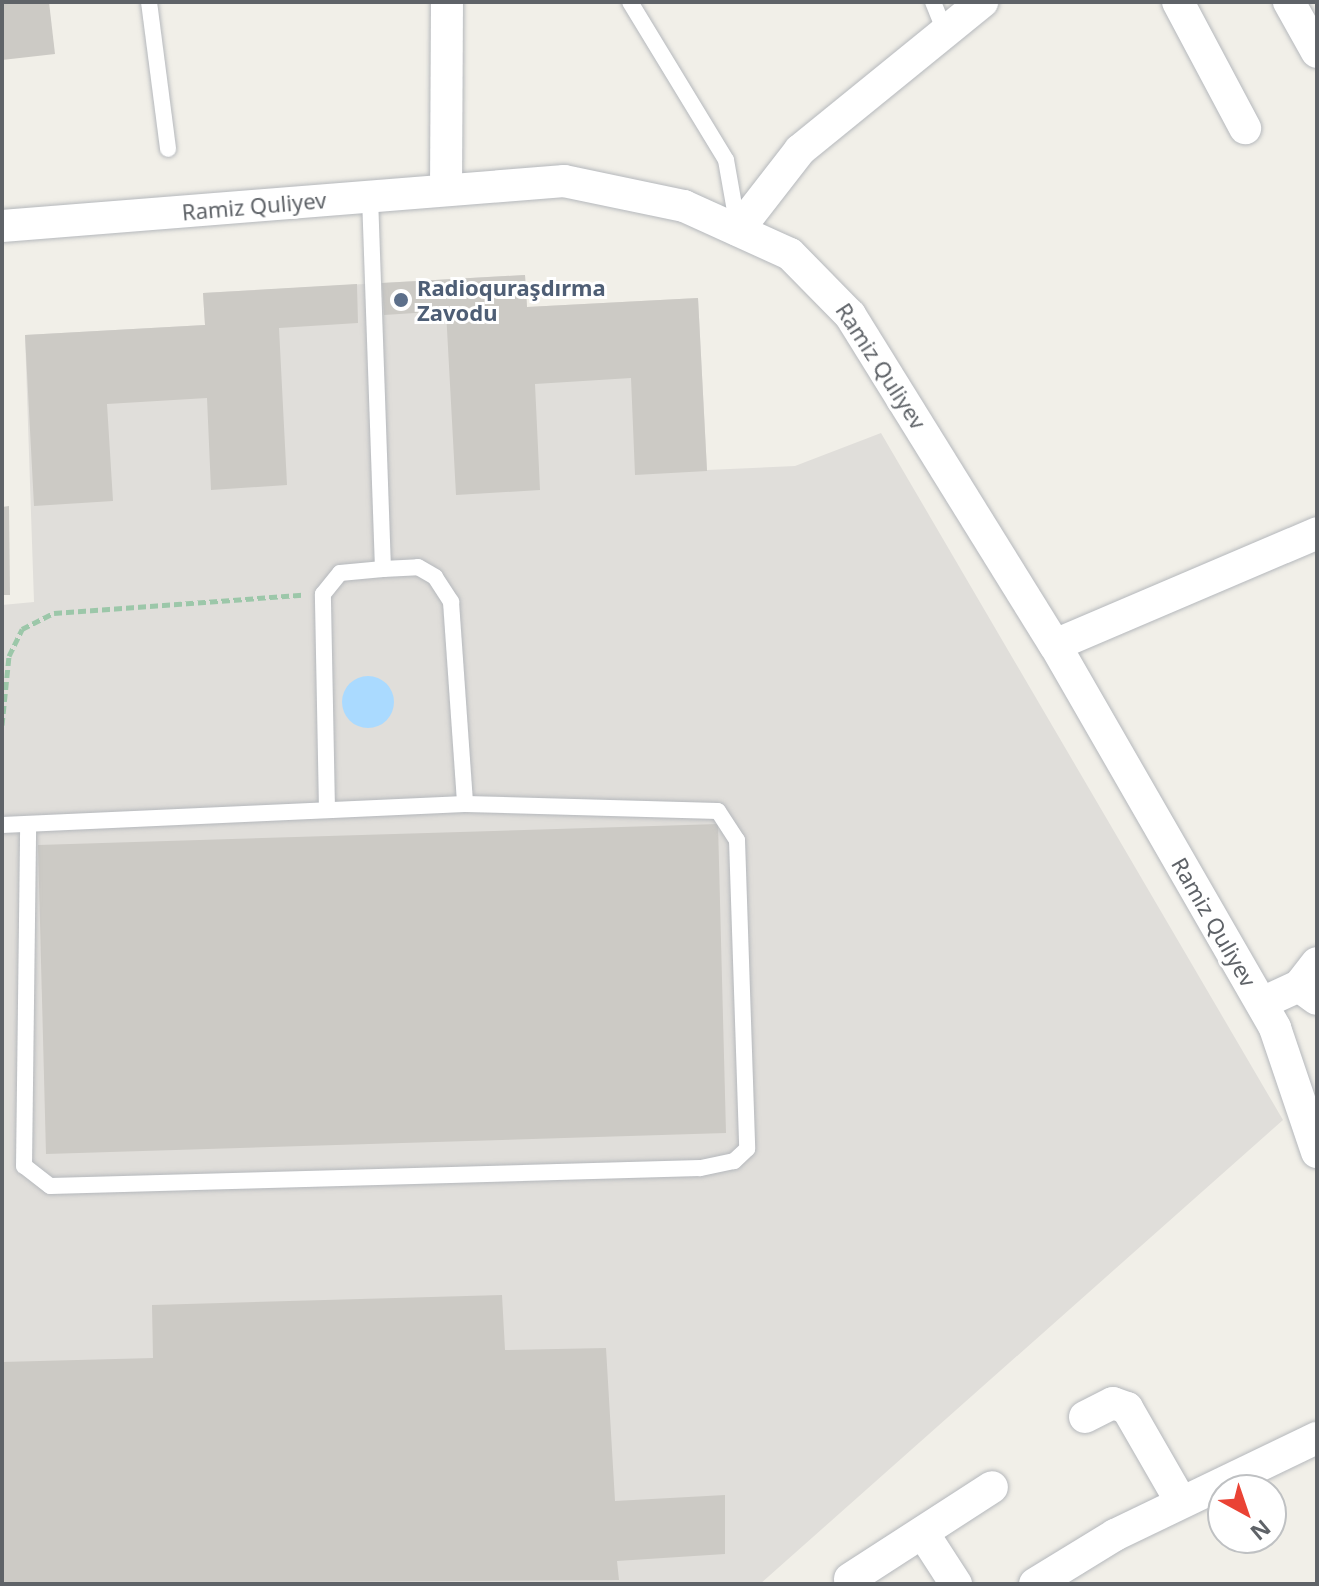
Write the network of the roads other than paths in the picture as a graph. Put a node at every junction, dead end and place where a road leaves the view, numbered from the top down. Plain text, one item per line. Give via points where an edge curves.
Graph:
1 (149, 2) edge
2 (447, 2) edge
3 (630, 2) edge
4 (933, 2) edge
5 (982, 2) edge
6 (1178, 2) edge
7 (1289, 2) edge
8 (945, 32) junction
9 (1317, 52) edge
10 (1245, 128) dead end
11 (168, 149) dead end
12 (446, 190) junction
13 (370, 197) junction
14 (2, 226) edge
15 (738, 230) junction
16 (1317, 533) edge
17 (383, 569) junction
18 (1055, 645) junction
19 (465, 804) junction
20 (327, 810) junction
21 (28, 824) junction
22 (2, 825) edge
23 (1311, 983) edge
24 (1262, 1003) junction
25 (1317, 1152) edge
26 (1085, 1417) dead end
27 (1317, 1438) edge
28 (992, 1487) dead end
29 (1181, 1502) junction
30 (923, 1533) junction
31 (850, 1579) dead end
32 (956, 1584) edge
33 (1035, 1584) edge

1 - 11 lane
2 - 12 street
3 - 15 lane via 726,160
4 - 8 lane
5 - 8 street
6 - 10 street
7 - 9 street
8 - 15 street via 800,150
12 - 13 street, Ramiz Quliyev
12 - 15 street, Ramiz Quliyev via 593,185 684,206
13 - 14 street, Ramiz Quliyev
13 - 17 lane
15 - 18 street, Ramiz Quliyev via 790,254 850,315
16 - 18 street
17 - 19 lane via 418,567 435,577 451,602
17 - 20 lane via 340,573 323,594
18 - 24 street, Ramiz Quliyev
19 - 20 lane
19 - 21 lane via 718,811 730,820 747,1149 734,1161 700,1168 50,1186 24,1166
20 - 21 lane
21 - 22 lane
23 - 24 street
24 - 25 street, Ramiz Quliyev
26 - 29 street via 1113,1403 1127,1408
27 - 29 street
28 - 30 street
29 - 33 street
30 - 31 street
30 - 32 street

